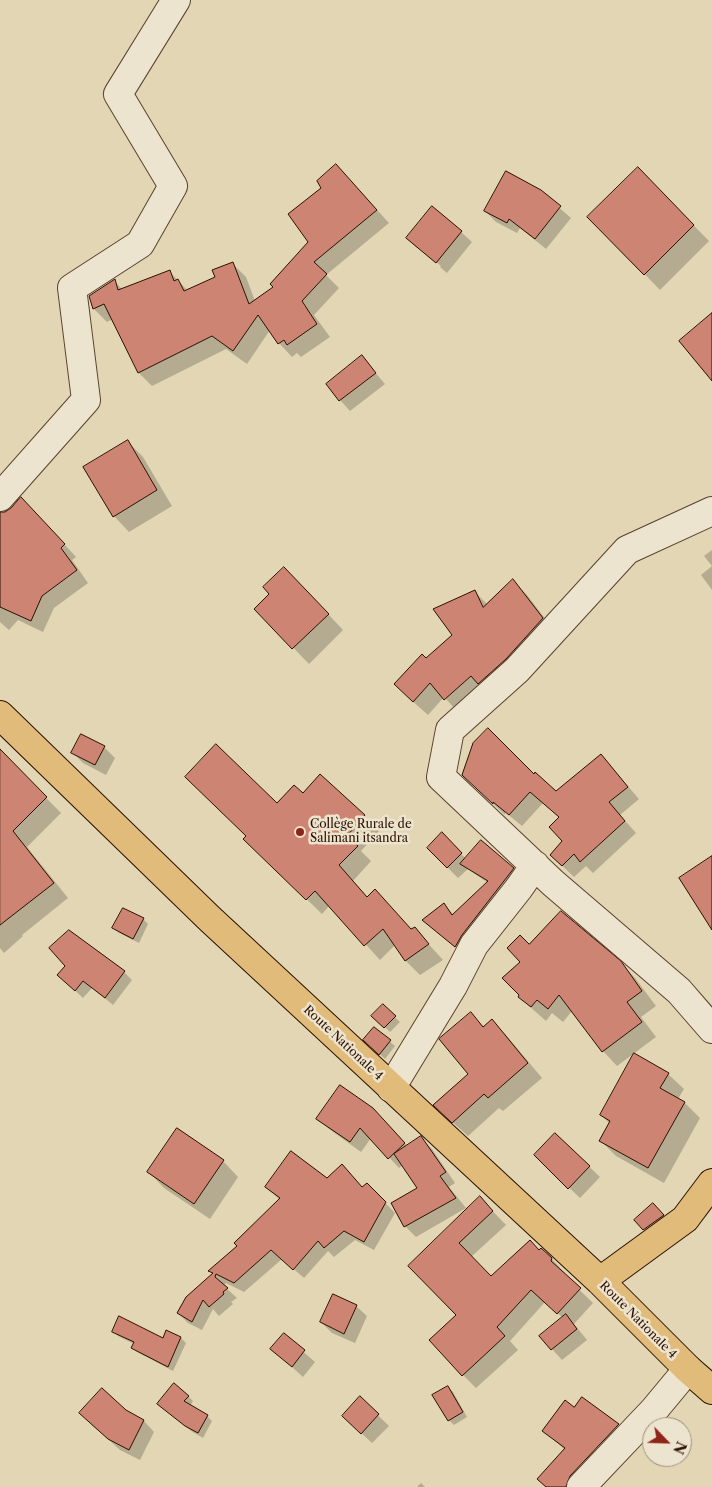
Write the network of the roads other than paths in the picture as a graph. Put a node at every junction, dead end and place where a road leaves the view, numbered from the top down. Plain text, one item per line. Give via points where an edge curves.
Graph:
1 (176, 0) edge
2 (0, 497) edge
3 (712, 511) edge
4 (0, 715) edge
5 (535, 866) junction
6 (712, 1029) edge
7 (391, 1088) junction
8 (712, 1183) edge
9 (600, 1281) junction
10 (688, 1369) junction
11 (712, 1390) edge
12 (581, 1487) edge

1 - 2 street via 118,94 173,186 140,244 72,288 86,400
3 - 5 street via 627,550 517,670 450,730 441,777
4 - 7 main road, Route Nationale 4 via 210,920
5 - 6 street via 679,991
5 - 7 street via 474,945
7 - 9 main road, Route Nationale 4
8 - 9 main road via 685,1219
9 - 10 main road, Route Nationale 4
10 - 11 main road, Route Nationale 4
10 - 12 street

